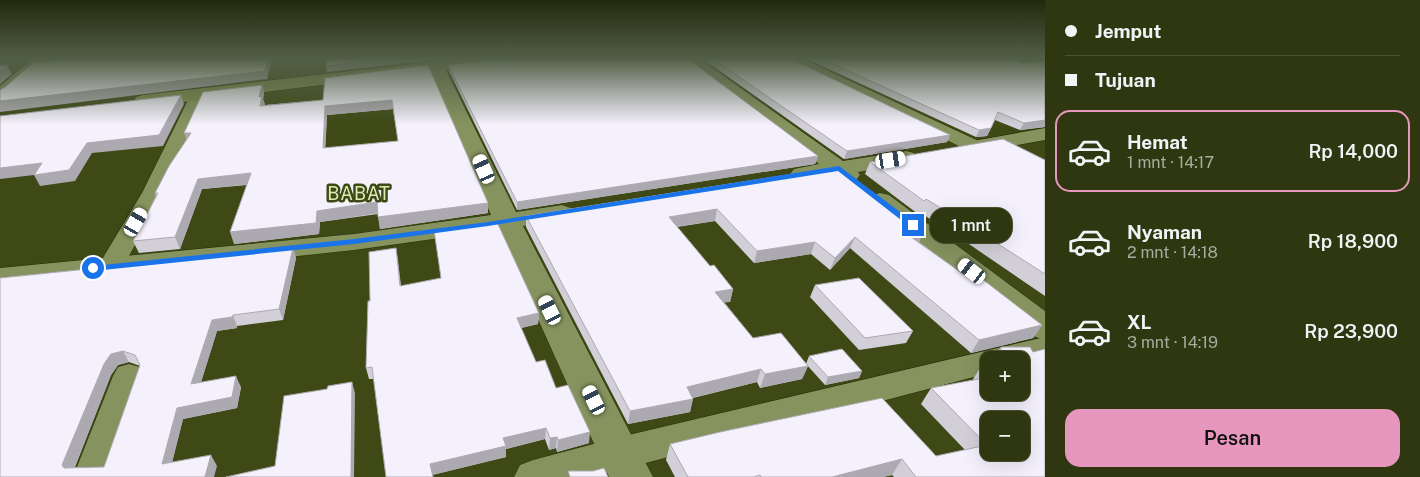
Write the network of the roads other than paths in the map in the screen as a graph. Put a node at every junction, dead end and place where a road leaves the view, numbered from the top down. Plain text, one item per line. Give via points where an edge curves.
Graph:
1 (13, 81) edge
2 (295, 81) edge
3 (449, 81) edge
4 (720, 81) edge
5 (839, 81) edge
6 (199, 94) junction
7 (0, 96) edge
8 (123, 104) edge
9 (1045, 134) edge
10 (976, 147) junction
11 (839, 168) junction
12 (781, 178) edge
13 (585, 209) edge
14 (507, 221) junction
15 (111, 266) junction
16 (0, 278) edge
17 (1045, 328) edge
18 (1045, 348) edge
19 (1030, 352) edge
20 (980, 365) edge
21 (130, 376) dead end
22 (625, 465) edge
23 (92, 477) edge
24 (533, 477) edge

1 - 7 street
2 - 6 highway
3 - 14 street
4 - 11 street
5 - 10 street
6 - 8 highway
6 - 15 street via 153,193
9 - 10 street
10 - 11 street
11 - 12 street
11 - 17 street
13 - 14 street
14 - 15 street via 354,242
14 - 22 street
15 - 16 street
18 - 19 street
20 - 22 street
21 - 23 street
22 - 24 street

